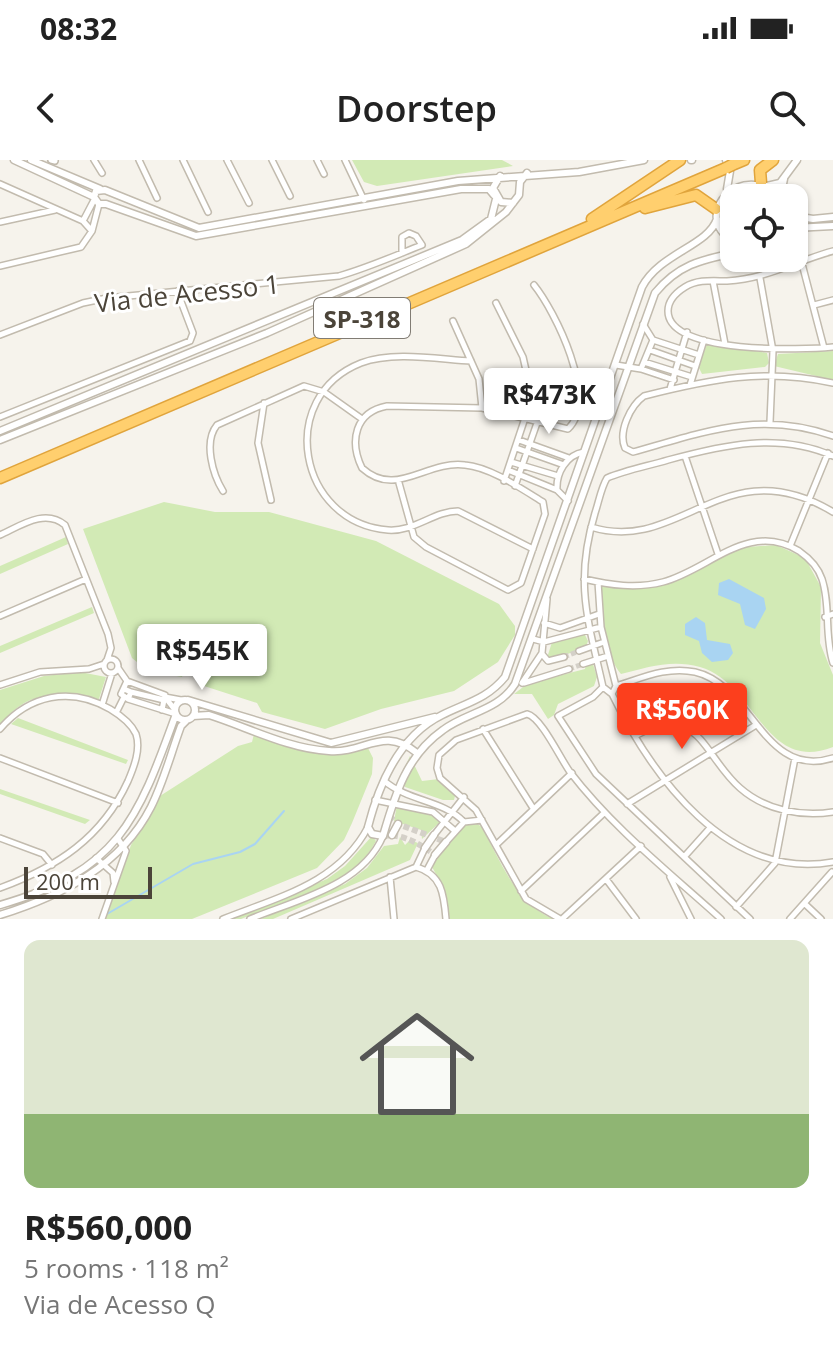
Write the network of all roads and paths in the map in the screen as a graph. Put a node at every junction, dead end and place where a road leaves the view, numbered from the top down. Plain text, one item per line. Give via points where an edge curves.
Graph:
1 (14, 160) edge
2 (31, 160) edge
3 (94, 160) edge
4 (139, 160) edge
5 (183, 160) edge
6 (227, 160) edge
7 (272, 160) edge
8 (317, 160) edge
9 (345, 160) edge
10 (644, 160) edge
11 (680, 160) edge
12 (744, 160) edge
13 (773, 160) edge
14 (797, 160) edge
15 (43, 161) edge
16 (53, 162) edge
17 (728, 163) edge
18 (102, 173) dead end
19 (527, 173) junction
20 (40, 174) junction
21 (324, 174) dead end
22 (501, 175) junction
23 (511, 175) junction
24 (785, 175) junction
25 (746, 180) junction
26 (0, 184) edge
27 (727, 184) edge
28 (738, 184) edge
29 (764, 184) joint
30 (778, 184) edge
31 (783, 184) edge
32 (519, 185) junction
33 (100, 189) junction
34 (109, 193) junction
35 (290, 196) dead end
36 (363, 196) junction
37 (495, 197) junction
38 (157, 198) dead end
39 (37, 200) junction
40 (98, 201) junction
41 (249, 203) dead end
42 (513, 203) junction
43 (365, 205) junction
44 (720, 205) edge
45 (56, 210) junction
46 (208, 212) dead end
47 (35, 214) junction
48 (716, 214) junction
49 (833, 217) edge
50 (808, 218) edge
51 (83, 221) junction
52 (0, 222) edge
53 (589, 223) junction
54 (720, 225) edge
55 (833, 226) edge
56 (808, 227) edge
57 (92, 231) junction
58 (412, 249) junction
59 (833, 251) edge
60 (402, 253) junction
61 (720, 256) edge
62 (808, 257) edge
63 (422, 260) junction
64 (0, 266) edge
65 (773, 272) edge
66 (805, 272) edge
67 (760, 278) junction
68 (713, 281) junction
69 (534, 285) dead end
70 (642, 287) junction
71 (177, 291) junction
72 (655, 293) junction
73 (833, 300) edge
74 (496, 303) dead end
75 (814, 305) junction
76 (453, 321) dead end
77 (643, 323) junction
78 (721, 325) junction
79 (687, 332) junction
80 (0, 335) edge
81 (653, 340) junction
82 (704, 340) junction
83 (712, 341) junction
84 (725, 344) junction
85 (833, 347) edge
86 (824, 348) junction
87 (650, 350) junction
88 (683, 350) junction
89 (773, 351) junction
90 (699, 355) junction
91 (471, 361) junction
92 (680, 361) junction
93 (616, 365) junction
94 (642, 365) junction
95 (695, 366) junction
96 (626, 369) junction
97 (773, 373) junction
98 (676, 376) junction
99 (692, 377) junction
100 (833, 383) edge
101 (690, 385) junction
102 (670, 389) junction
103 (324, 392) junction
104 (264, 403) junction
105 (482, 408) junction
106 (0, 417) edge
107 (526, 417) junction
108 (362, 419) junction
109 (537, 422) junction
110 (770, 422) junction
111 (0, 431) edge
112 (833, 436) edge
113 (0, 440) edge
114 (519, 440) junction
115 (529, 444) junction
116 (516, 448) junction
117 (527, 452) junction
118 (584, 452) junction
119 (597, 455) junction
120 (830, 455) edge
121 (685, 456) junction
122 (569, 458) junction
123 (511, 462) junction
124 (564, 465) junction
125 (522, 467) junction
126 (508, 470) junction
127 (520, 475) junction
128 (0, 476) edge
129 (558, 476) junction
130 (545, 479) junction
131 (504, 481) junction
132 (399, 483) junction
133 (515, 486) junction
134 (557, 490) junction
135 (223, 491) dead end
136 (809, 499) junction
137 (271, 500) dead end
138 (568, 502) junction
139 (701, 505) junction
140 (579, 506) junction
141 (833, 512) edge
142 (591, 527) junction
143 (410, 528) junction
144 (0, 535) edge
145 (790, 546) junction
146 (533, 549) junction
147 (718, 554) junction
148 (86, 579) junction
149 (584, 579) junction
150 (598, 582) junction
151 (599, 614) junction
152 (833, 614) edge
153 (0, 616) edge
154 (528, 616) junction
155 (585, 617) junction
156 (825, 617) junction
157 (542, 622) junction
158 (572, 625) junction
159 (601, 627) junction
160 (588, 630) junction
161 (574, 633) junction
162 (522, 634) junction
163 (533, 639) junction
164 (544, 642) junction
165 (604, 642) junction
166 (591, 646) junction
167 (542, 653) junction
168 (608, 656) junction
169 (832, 658) edge
170 (596, 660) junction
171 (106, 662) junction
172 (115, 670) junction
173 (505, 677) junction
174 (127, 681) junction
175 (109, 682) junction
176 (519, 684) junction
177 (0, 685) edge
178 (616, 686) junction
179 (603, 687) junction
180 (124, 689) junction
181 (131, 692) junction
182 (612, 694) junction
183 (126, 699) junction
184 (164, 699) junction
185 (185, 700) junction
186 (102, 705) junction
187 (162, 710) junction
188 (175, 712) junction
189 (116, 713) junction
190 (438, 716) junction
191 (190, 718) junction
192 (756, 725) junction
193 (0, 729) edge
194 (444, 729) junction
195 (483, 729) junction
196 (635, 736) junction
197 (406, 744) junction
198 (711, 751) junction
199 (417, 753) junction
200 (0, 758) edge
201 (795, 758) junction
202 (833, 758) edge
203 (572, 773) junction
204 (665, 778) junction
205 (384, 781) junction
206 (397, 790) junction
207 (464, 797) junction
208 (413, 799) junction
209 (375, 800) junction
210 (118, 803) junction
211 (393, 803) junction
212 (627, 805) junction
213 (412, 806) junction
214 (533, 808) junction
215 (787, 811) junction
216 (454, 812) junction
217 (605, 812) junction
218 (833, 812) edge
219 (482, 820) junction
220 (445, 822) junction
221 (464, 822) junction
222 (398, 824) dead end
223 (368, 827) junction
224 (710, 828) junction
225 (455, 831) junction
226 (392, 835) dead end
227 (434, 835) joint
228 (503, 835) junction
229 (383, 836) junction
230 (490, 836) junction
231 (0, 838) edge
232 (118, 839) junction
233 (446, 842) joint
234 (125, 846) junction
235 (495, 846) junction
236 (641, 846) junction
237 (425, 848) joint
238 (435, 855) joint
239 (684, 857) junction
240 (96, 858) junction
241 (776, 860) junction
242 (833, 862) edge
243 (825, 864) junction
244 (52, 865) junction
245 (103, 866) junction
246 (416, 867) junction
247 (427, 870) junction
248 (665, 870) junction
249 (832, 872) edge
250 (390, 877) junction
251 (513, 879) junction
252 (606, 879) junction
253 (527, 882) junction
254 (115, 883) junction
255 (0, 888) edge
256 (521, 891) junction
257 (805, 904) junction
258 (0, 905) edge
259 (736, 907) junction
260 (303, 914) junction
261 (0, 915) edge
262 (719, 918) edge
263 (102, 919) edge
264 (223, 919) edge
265 (250, 919) edge
266 (291, 919) edge
267 (309, 919) edge
268 (394, 919) edge
269 (446, 919) edge
270 (561, 919) edge
271 (636, 919) edge
272 (691, 919) edge
273 (707, 919) edge
274 (750, 919) edge
275 (790, 919) edge
276 (821, 919) edge

1 - 20 street
2 - 15 street
3 - 18 street
4 - 38 street
5 - 46 street
6 - 41 street
7 - 35 street
8 - 21 street
9 - 36 street
10 - 19 street via 579,172
11 - 53 highway
12 - 17 highway, SP-318
13 - 29 highway via 760,170
14 - 24 street
15 - 16 street
15 - 20 street
16 - 33 street
17 - 25 street
17 - 27 street
17 - 53 highway, SP-318
19 - 23 street
19 - 32 street
20 - 40 street
22 - 23 street
22 - 36 street
22 - 37 street via 493,188
23 - 32 street
24 - 30 street
24 - 31 street
25 - 28 street
25 - 29 street
26 - 39 street
32 - 42 street
33 - 34 street
33 - 40 street
34 - 36 street via 199,228
34 - 40 street
36 - 43 street
37 - 42 street
37 - 43 street via 489,189 479,188
37 - 63 street via 493,216 485,225
39 - 45 street
39 - 47 street
40 - 43 street via 196,236
40 - 51 street
40 - 57 street
42 - 63 street via 476,239
44 - 48 street
45 - 47 street
45 - 51 street
47 - 52 street
48 - 53 highway via 702,196 689,195
48 - 54 street
48 - 70 street via 710,232 659,264
49 - 50 street
51 - 57 street
53 - 128 highway, SP-318
55 - 56 street
57 - 64 street via 81,247
58 - 60 street, Via de Acesso 1
58 - 60 street, Via de Acesso 1 via 422,245 416,236 406,234 399,242
58 - 63 street
59 - 62 street
60 - 71 street, Via de Acesso 1 via 325,279
61 - 72 street via 686,265
63 - 111 street
63 - 113 street via 267,333
65 - 67 street
66 - 75 street
67 - 68 street
67 - 89 street
68 - 78 street
68 - 79 street via 690,284 671,300 668,316
69 - 109 street via 565,340 577,391 576,414 568,429
70 - 72 street
70 - 93 street
71 - 80 street, Via de Acesso 1 via 83,303
71 - 106 street via 193,338
72 - 77 street
73 - 75 street
74 - 107 street via 530,380
75 - 86 street
76 - 91 street
77 - 81 street
77 - 96 street
78 - 83 street
78 - 84 street
79 - 82 street
79 - 88 street
81 - 87 street
81 - 88 street
82 - 83 street
82 - 90 street
83 - 84 street
84 - 89 street
85 - 86 street
86 - 89 street
87 - 92 street
87 - 94 street
88 - 90 street
88 - 92 street
89 - 97 street
90 - 95 street
91 - 103 street via 378,358 349,369
91 - 105 street
92 - 95 street
92 - 98 street
93 - 96 street
93 - 118 street
94 - 96 street
94 - 98 street
95 - 99 street
96 - 119 street
97 - 100 street
97 - 101 street
97 - 110 street
98 - 99 street
98 - 102 street
99 - 101 street
101 - 102 street
102 - 110 street via 636,401 623,433 625,448 633,452 725,426
103 - 104 street via 304,386
103 - 108 street
103 - 143 street via 306,444 317,485 341,513 358,523 389,530
104 - 135 street via 213,428 212,467
104 - 137 street via 258,443
105 - 107 street
105 - 108 street via 387,406
107 - 109 street
107 - 114 street
108 - 132 street via 354,441 362,468
109 - 115 street
110 - 112 street
114 - 115 street
114 - 116 street
115 - 117 street
115 - 122 street
116 - 117 street
116 - 123 street
117 - 124 street
117 - 125 street
118 - 119 street
118 - 122 street
118 - 138 street
119 - 140 street
120 - 121 street via 795,444 757,441
120 - 136 street
121 - 139 street
121 - 142 street via 607,478
122 - 124 street
123 - 125 street
123 - 126 street
124 - 129 street
125 - 127 street
125 - 130 street
126 - 127 street
126 - 131 street
127 - 130 street
127 - 133 street
129 - 130 street
129 - 134 street
130 - 134 street
131 - 132 street via 469,465 450,464 433,466
131 - 133 street
132 - 143 street
133 - 146 street via 546,507
134 - 138 street
136 - 139 street via 754,490
136 - 141 street
136 - 145 street
138 - 140 street
138 - 154 street
139 - 142 street via 641,529
139 - 147 street
140 - 157 street
142 - 149 street
143 - 146 street via 458,511
143 - 146 street via 426,547 508,590 521,583
144 - 148 street via 40,518 59,520
145 - 147 street via 749,542
145 - 156 street via 805,555 822,578
147 - 150 street via 686,574 655,584
148 - 153 street
148 - 171 street via 108,634
149 - 150 street
149 - 155 street
150 - 151 street
151 - 155 street
151 - 159 street
152 - 156 street
154 - 157 street
154 - 162 street
155 - 158 street
155 - 160 street
156 - 169 street
157 - 158 street via 560,628
157 - 163 street
157 - 164 street
158 - 161 street
159 - 160 street
159 - 165 street
160 - 161 street
160 - 166 street
161 - 164 street
162 - 163 street
162 - 173 street
163 - 164 street
163 - 176 street
164 - 167 street
165 - 166 street
165 - 168 street
166 - 170 street
166 - 170 street via 580,650 584,663
167 - 176 street
167 - 176 street via 548,661 561,658 566,670
168 - 170 street
168 - 178 street
170 - 179 street
171 - 172 street via 106,671
171 - 172 street via 115,660
171 - 177 street via 89,669 40,672
172 - 174 street
172 - 175 street
173 - 176 street
173 - 190 street via 487,696
174 - 180 street
174 - 184 street
175 - 180 street
175 - 186 street
176 - 194 street via 499,702
178 - 182 street
178 - 192 street via 660,672 694,672 735,695
179 - 182 street
179 - 212 street via 560,712 560,722 589,765
180 - 181 street
180 - 183 street
181 - 183 street
181 - 184 street
182 - 196 street
183 - 187 street
183 - 189 street
184 - 185 street
184 - 187 street
184 - 188 street
185 - 188 street
185 - 190 street via 331,743
185 - 191 street via 195,707
186 - 189 street
186 - 193 street via 73,696 35,701
187 - 188 street
188 - 191 street
188 - 232 street via 147,793
189 - 210 street via 131,725 138,748
190 - 194 street
190 - 197 street
191 - 197 street via 209,715 330,752 387,739
191 - 234 street via 181,726 152,805
192 - 198 street
192 - 201 street via 771,744
194 - 199 street
195 - 203 street via 533,715
195 - 207 street via 456,740 439,755 438,773
195 - 214 street
196 - 198 street via 680,725 697,733
196 - 204 street
197 - 199 street
197 - 205 street
198 - 204 street
198 - 215 street via 741,790
199 - 206 street
200 - 210 street
201 - 202 street
201 - 215 street
203 - 214 street
203 - 217 street
204 - 212 street
204 - 224 street
205 - 206 street
205 - 209 street
206 - 208 street
206 - 211 street
207 - 216 street
207 - 219 street
208 - 213 street
208 - 216 street
209 - 211 street
209 - 223 street
210 - 244 street via 97,831
211 - 213 street
211 - 229 street
212 - 239 street
213 - 220 street
214 - 228 street
215 - 218 street
215 - 241 street
216 - 220 street
216 - 221 street
217 - 236 street
217 - 253 street
219 - 221 street
219 - 230 street
220 - 225 street
220 - 227 street
221 - 225 street
222 - 226 street
223 - 229 street
223 - 264 street via 339,867
224 - 239 street
224 - 241 street
225 - 233 street
227 - 237 street
228 - 230 street
228 - 235 street
229 - 265 street via 365,863 338,883
230 - 235 street
231 - 244 street via 43,854
232 - 234 street
232 - 240 street
233 - 238 street
234 - 245 street
234 - 254 street
235 - 251 street
236 - 248 street
236 - 252 street
237 - 246 street
238 - 247 street
239 - 259 street
240 - 245 street
240 - 258 street via 58,883
241 - 243 street
241 - 259 street
242 - 243 street
243 - 249 street
244 - 255 street
245 - 254 street via 113,873
245 - 261 street via 59,892
246 - 247 street
246 - 250 street
247 - 269 street via 441,888
248 - 262 street
248 - 272 street
249 - 257 street
250 - 260 street
250 - 268 street
251 - 253 street
251 - 256 street
252 - 270 street
252 - 271 street
253 - 256 street
254 - 263 street
256 - 270 street via 535,907
257 - 275 street
257 - 276 street
259 - 274 street
260 - 266 street
260 - 267 street
262 - 273 street

